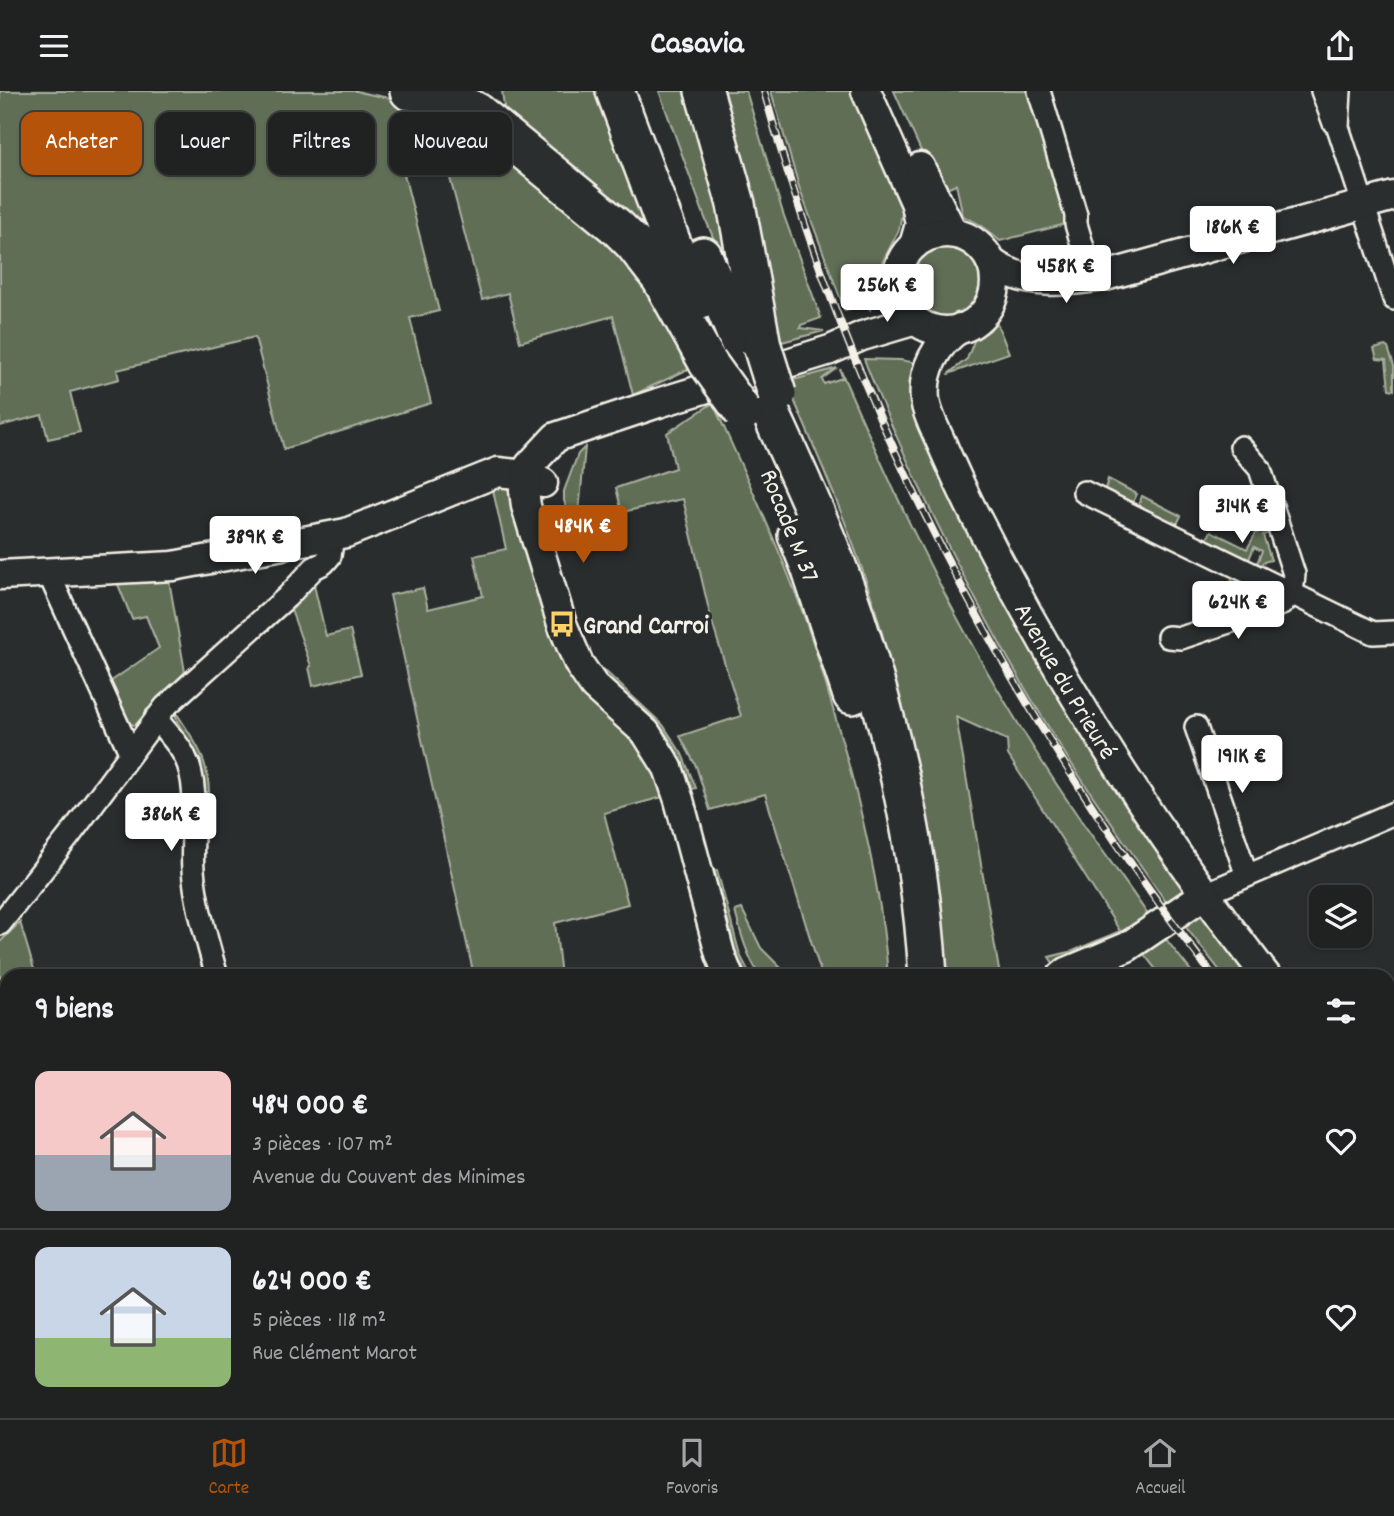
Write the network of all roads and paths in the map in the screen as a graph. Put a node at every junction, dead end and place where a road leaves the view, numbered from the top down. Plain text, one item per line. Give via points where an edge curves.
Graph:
1 (409, 91) edge
2 (491, 91) edge
3 (704, 91) edge
4 (866, 91) edge
5 (887, 91) edge
6 (1039, 91) edge
7 (1322, 91) edge
8 (1340, 91) edge
9 (633, 106) edge
10 (477, 112) edge
11 (495, 112) edge
12 (1338, 127) junction
13 (512, 139) edge
14 (1394, 196) edge
15 (1362, 204) junction
16 (953, 233) junction
17 (914, 245) junction
18 (991, 262) junction
19 (1092, 278) junction
20 (897, 281) junction
21 (1036, 281) junction
22 (1394, 299) edge
23 (990, 303) junction
24 (919, 322) junction
25 (960, 328) junction
26 (862, 336) junction
27 (733, 355) junction
28 (932, 357) junction
29 (761, 402) junction
30 (1241, 447) dead end
31 (535, 479) junction
32 (1084, 492) dead end
33 (319, 549) junction
34 (48, 572) junction
35 (0, 575) edge
36 (1293, 594) junction
37 (1394, 632) edge
38 (1168, 637) dead end
39 (156, 718) junction
40 (1196, 727) dead end
41 (130, 752) junction
42 (1394, 813) edge
43 (1247, 876) junction
44 (1215, 890) junction
45 (0, 924) edge
46 (215, 969) edge
47 (727, 969) edge
48 (903, 969) edge
49 (927, 969) edge
50 (1074, 969) edge
51 (1262, 969) edge

1 - 10 highway via 453,99
2 - 11 highway
3 - 27 highway via 738,215
4 - 17 street via 916,204 919,224
5 - 16 street
6 - 19 street
7 - 12 street
8 - 12 street
9 - 27 highway, Rocade M 37 via 671,241
12 - 15 street
13 - 27 highway via 618,227
14 - 15 street
15 - 19 street
15 - 22 street
16 - 17 street via 928,236
16 - 18 street via 973,240
17 - 20 street via 902,261
18 - 21 street
18 - 23 street via 996,282
19 - 21 street
20 - 24 street via 903,306
20 - 26 street via 890,301
21 - 23 street
23 - 25 street via 978,319
24 - 25 street via 943,331
24 - 26 street
24 - 28 street, Avenue du Prieuré
25 - 28 street
26 - 31 street via 556,437 536,457
27 - 29 highway, Rocade M 37, bridge
28 - 44 street, Avenue du Prieuré via 926,406 1021,603 1132,788
29 - 48 highway, Rocade M 37 via 781,495 860,719 886,824
29 - 49 highway, Rocade M 37 via 835,560 854,614 905,801
30 - 36 street via 1260,469 1294,574
31 - 33 street via 498,472 485,476
31 - 47 street via 524,490 526,506 562,624 594,686 646,733 668,768
32 - 36 street
33 - 34 street via 173,566
33 - 39 street via 287,597
34 - 35 street
34 - 41 street
36 - 37 street via 1373,633
36 - 38 street via 1282,604 1181,638
39 - 41 street
39 - 46 street via 178,744 191,774 193,872
40 - 43 street
41 - 45 street
42 - 43 street
43 - 44 street
44 - 50 street via 1128,947
44 - 51 street, Avenue du Prieuré

